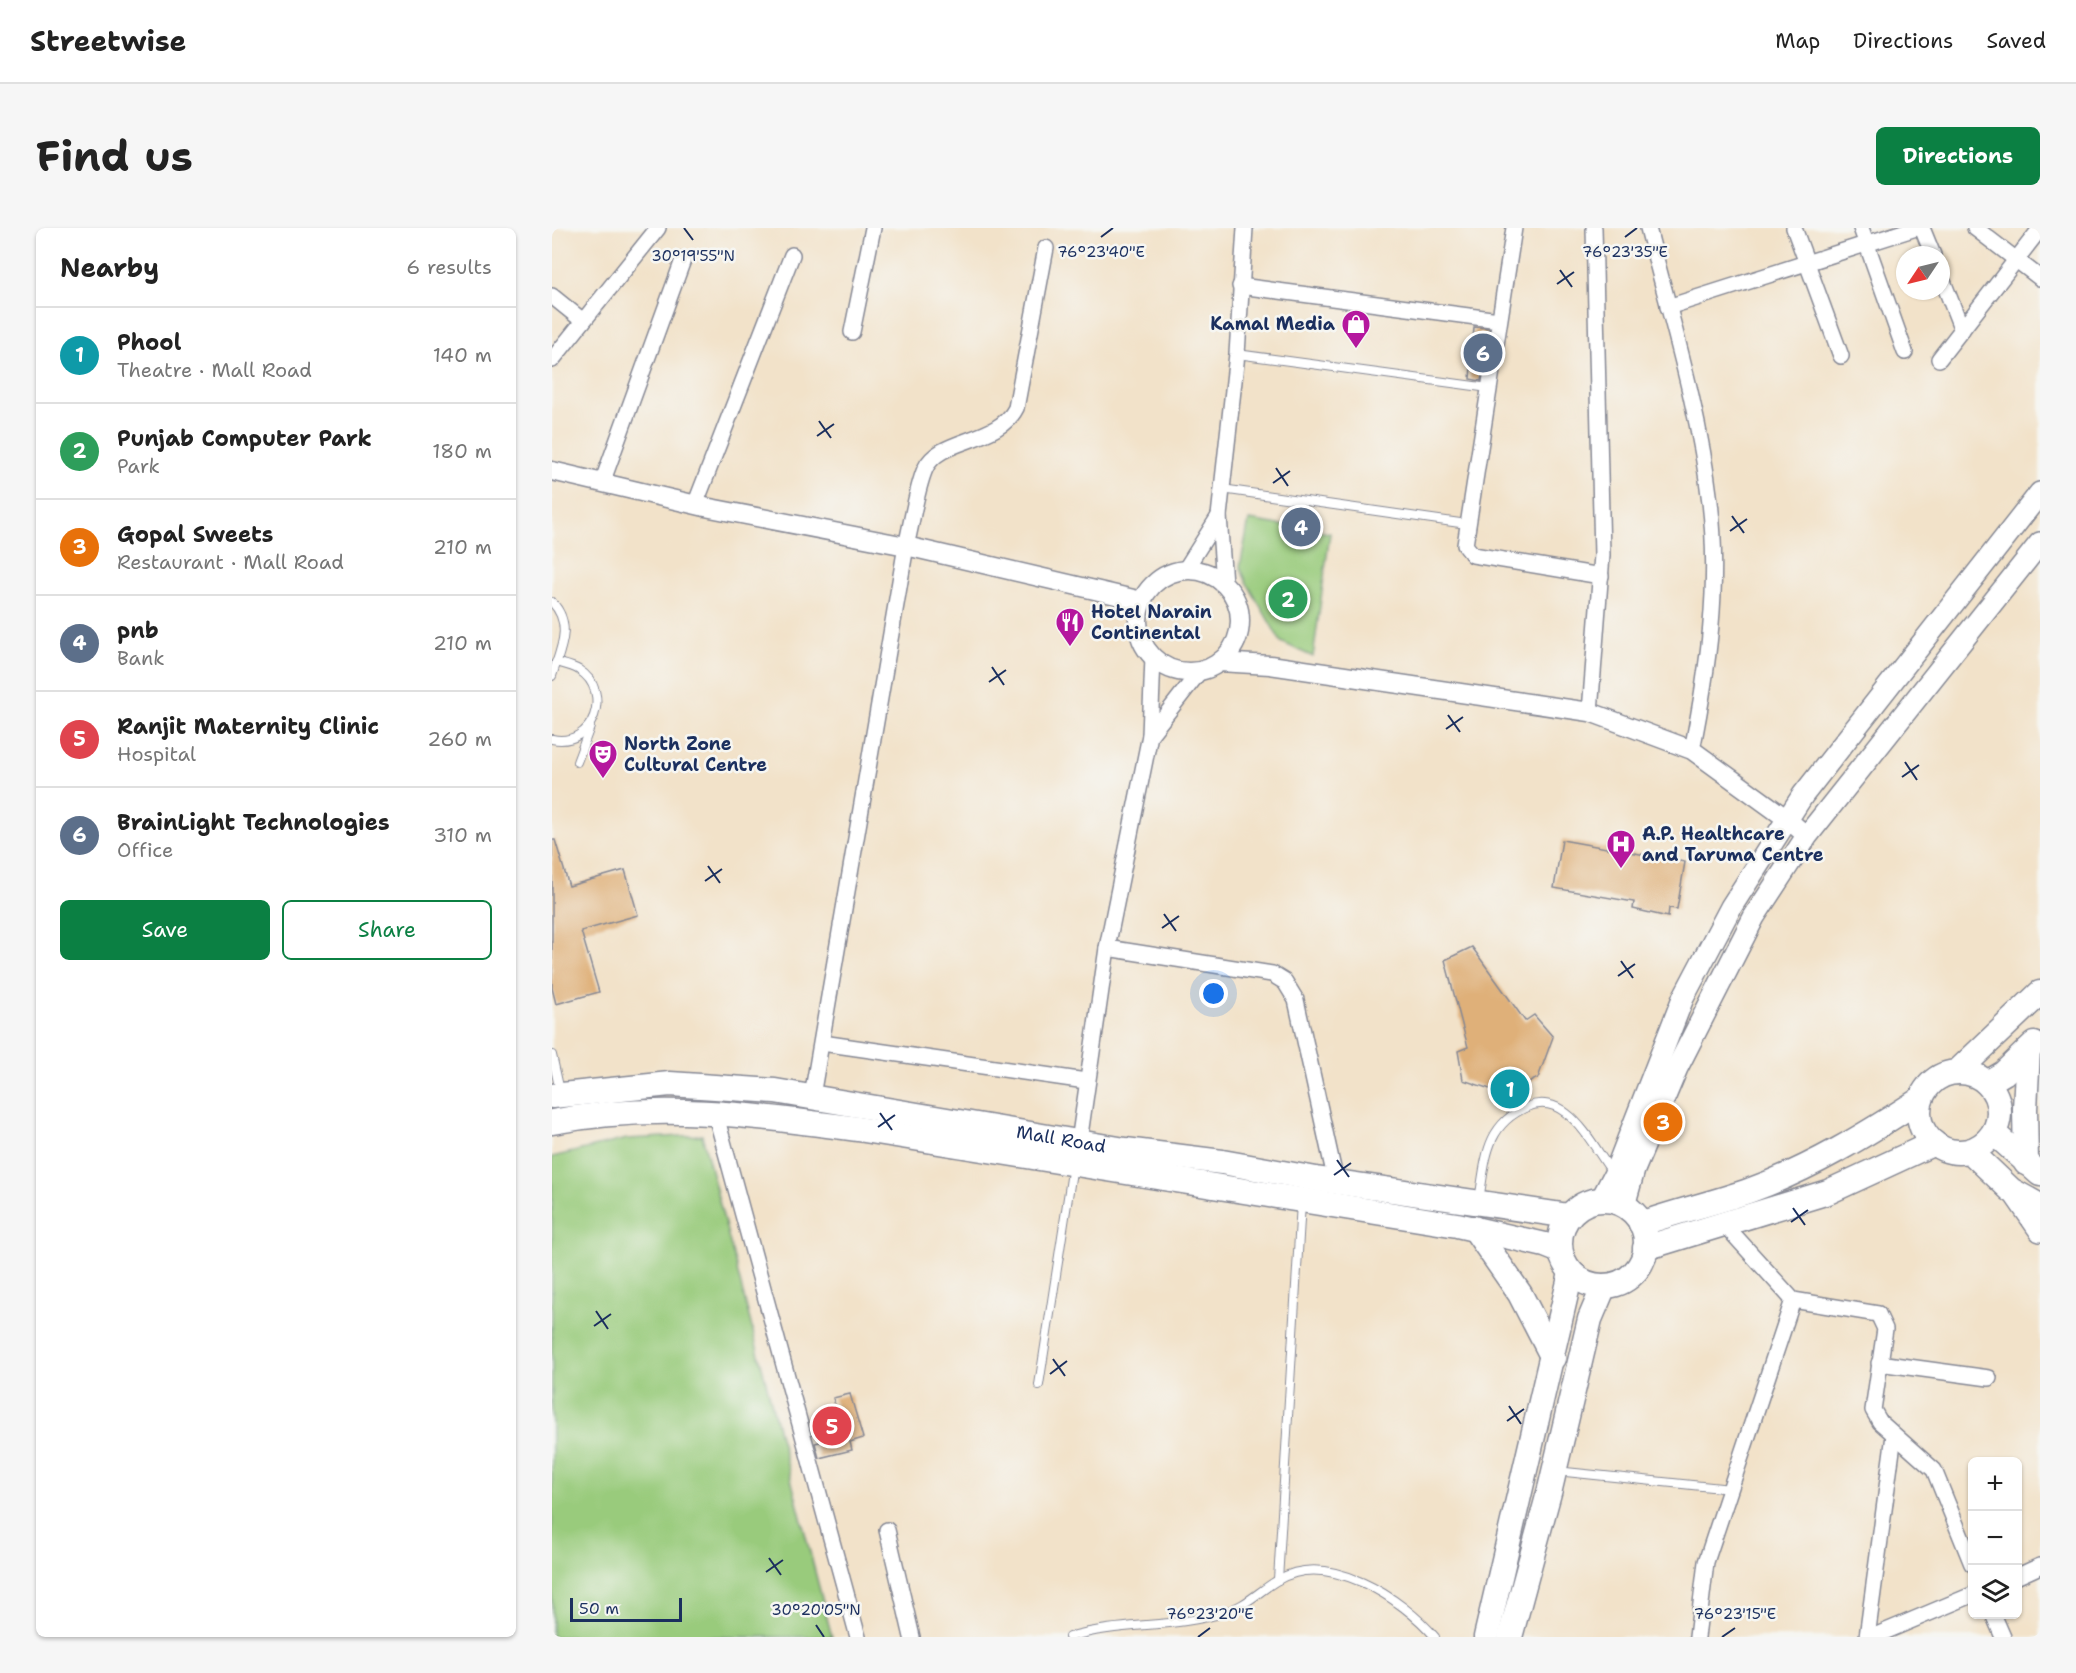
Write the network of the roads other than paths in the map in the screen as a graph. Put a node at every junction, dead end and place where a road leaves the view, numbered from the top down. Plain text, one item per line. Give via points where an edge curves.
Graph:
1 (873, 228) edge
2 (1245, 228) edge
3 (1514, 228) edge
4 (1594, 228) edge
5 (1648, 228) edge
6 (1794, 228) edge
7 (1861, 228) edge
8 (1916, 228) edge
9 (1922, 228) edge
10 (1975, 228) edge
11 (2040, 228) edge
12 (654, 229) edge
13 (1866, 244) junction
14 (1929, 246) edge
15 (1046, 248) dead end
16 (792, 255) dead end
17 (2017, 258) junction
18 (683, 260) dead end
19 (1807, 263) junction
20 (2040, 278) edge
21 (1240, 286) junction
22 (552, 296) edge
23 (1950, 299) edge
24 (1668, 307) junction
25 (583, 321) junction
26 (1499, 321) junction
27 (1962, 330) junction
28 (852, 332) dead end
29 (1905, 352) dead end
30 (1237, 354) junction
31 (1840, 356) dead end
32 (1939, 359) dead end
33 (552, 360) edge
34 (1489, 388) junction
35 (552, 471) edge
36 (602, 483) junction
37 (1222, 489) junction
38 (2040, 493) edge
39 (695, 505) junction
40 (1219, 516) junction
41 (1467, 524) junction
42 (2040, 543) edge
43 (906, 546) junction
44 (1185, 570) junction
45 (1601, 576) junction
46 (1224, 584) junction
47 (1142, 601) junction
48 (552, 602) edge
49 (1237, 640) junction
50 (1153, 657) junction
51 (556, 662) junction
52 (1219, 662) junction
53 (1270, 665) junction
54 (1200, 671) junction
55 (552, 676) edge
56 (1590, 712) junction
57 (590, 726) junction
58 (1150, 735) junction
59 (552, 739) edge
60 (1692, 750) junction
61 (576, 762) dead end
62 (1787, 819) junction
63 (1807, 836) junction
64 (1107, 948) junction
65 (2040, 993) edge
66 (822, 1043) junction
67 (2034, 1044) edge
68 (552, 1055) edge
69 (1957, 1072) junction
70 (1086, 1082) junction
71 (1987, 1083) junction
72 (556, 1096) edge
73 (812, 1096) junction
74 (1921, 1099) junction
75 (715, 1112) junction
76 (552, 1122) edge
77 (1995, 1134) junction
78 (1934, 1143) junction
79 (1970, 1151) junction
80 (1076, 1153) junction
81 (2033, 1169) edge
82 (1614, 1175) junction
83 (1336, 1182) junction
84 (2011, 1190) junction
85 (1301, 1199) junction
86 (1601, 1200) junction
87 (1478, 1204) junction
88 (1624, 1206) junction
89 (2040, 1206) edge
90 (1569, 1216) junction
91 (1641, 1224) junction
92 (1725, 1225) junction
93 (1474, 1228) junction
94 (2040, 1231) edge
95 (1645, 1248) junction
96 (1560, 1251) junction
97 (1571, 1273) junction
98 (1604, 1286) junction
99 (1793, 1300) junction
100 (1553, 1358) junction
101 (1879, 1363) junction
102 (1989, 1377) dead end
103 (1039, 1385) dead end
104 (1894, 1435) junction
105 (1554, 1471) junction
106 (1731, 1489) junction
107 (886, 1530) dead end
108 (1968, 1554) edge
109 (2040, 1566) edge
110 (2022, 1574) edge
111 (1278, 1580) junction
112 (1968, 1597) edge
113 (1995, 1619) edge
114 (858, 1637) edge
115 (912, 1637) edge
116 (1069, 1637) edge
117 (1435, 1637) edge
118 (1486, 1637) edge
119 (1510, 1637) edge
120 (1697, 1637) edge
121 (1867, 1637) edge
122 (1872, 1637) edge
123 (2003, 1637) edge

1 - 28 street
2 - 21 street
3 - 26 street
4 - 45 street
5 - 24 street
6 - 19 street
7 - 13 street
8 - 13 street
9 - 14 street
10 - 17 street
11 - 17 street
12 - 25 street
13 - 19 street
13 - 29 street
15 - 43 street via 1016,408 1003,425 931,461 925,469
16 - 39 street
17 - 20 street
17 - 27 street
18 - 36 street
19 - 24 street
19 - 31 street
21 - 26 street
21 - 30 street
22 - 25 street
23 - 27 street
24 - 60 street via 1698,424 1710,504 1712,607
25 - 33 street
26 - 34 street
27 - 32 street
30 - 34 lane
30 - 37 street
34 - 41 street
35 - 36 street
36 - 39 street
37 - 40 street
37 - 41 lane
38 - 62 main road
39 - 43 street
40 - 44 street
40 - 46 street
41 - 45 street via 1466,545 1473,555
42 - 63 main road
43 - 47 street
43 - 66 street
44 - 46 street via 1200,571
44 - 47 street via 1167,574 1151,586
45 - 56 street
46 - 49 street via 1235,598 1240,618
47 - 50 street via 1138,620 1141,638
48 - 51 lane via 563,617 565,629
49 - 52 street
49 - 53 street
50 - 54 street via 1167,667
50 - 58 street
51 - 55 lane
51 - 57 lane via 580,670 595,692 597,707
52 - 53 street
52 - 54 street
53 - 56 street
54 - 58 street
56 - 60 street
57 - 59 lane via 570,741
57 - 61 lane
58 - 64 street
60 - 62 street
62 - 63 street
62 - 82 main road via 1731,907 1683,999
63 - 88 main road via 1754,917 1702,1015 1634,1170
64 - 70 street
64 - 83 street via 1272,974 1285,982 1296,1000
65 - 69 main road
66 - 70 street
66 - 73 street
67 - 71 main road via 2004,1073
67 - 81 main road via 2025,1109
68 - 72 lane
69 - 71 main road via 1976,1075
69 - 74 main road via 1939,1077
70 - 80 street
71 - 77 main road via 1999,1104
72 - 73 main road, Mall Road via 670,1084
73 - 80 main road, Mall Road
74 - 78 main road via 1922,1128
74 - 91 main road via 1839,1150 1784,1177
75 - 76 main road, Mall Road via 629,1112
75 - 80 main road, Mall Road
75 - 114 street
77 - 79 main road
77 - 81 main road
78 - 79 main road via 1950,1151
78 - 92 main road via 1828,1192
79 - 84 main road
80 - 83 main road, Mall Road via 1222,1162
80 - 85 main road, Mall Road
80 - 103 lane
82 - 86 main road
82 - 87 lane via 1575,1121 1552,1105 1535,1104 1507,1118 1497,1128 1487,1151
83 - 87 main road, Mall Road
84 - 89 main road
84 - 94 main road
85 - 93 main road, Mall Road
85 - 111 lane
86 - 88 main road
86 - 90 main road via 1578,1208
87 - 90 main road, Mall Road
88 - 91 main road
90 - 96 main road via 1561,1233
91 - 95 main road
92 - 95 main road
92 - 99 street
93 - 96 main road, Mall Road
93 - 100 main road via 1520,1294
95 - 98 main road via 1632,1274 1617,1284
96 - 97 main road
97 - 98 main road via 1587,1283
97 - 100 main road
98 - 105 main road via 1590,1319
99 - 101 street via 1878,1314 1885,1329
99 - 106 street
100 - 118 main road
101 - 102 street
101 - 104 street via 1873,1410
104 - 108 street via 1934,1470
104 - 121 street
105 - 106 lane
105 - 119 main road
106 - 120 street via 1706,1562
107 - 115 street
109 - 110 street
111 - 116 lane via 1223,1613 1103,1628
111 - 117 lane via 1297,1572 1345,1575 1390,1599
112 - 122 street
113 - 123 street

